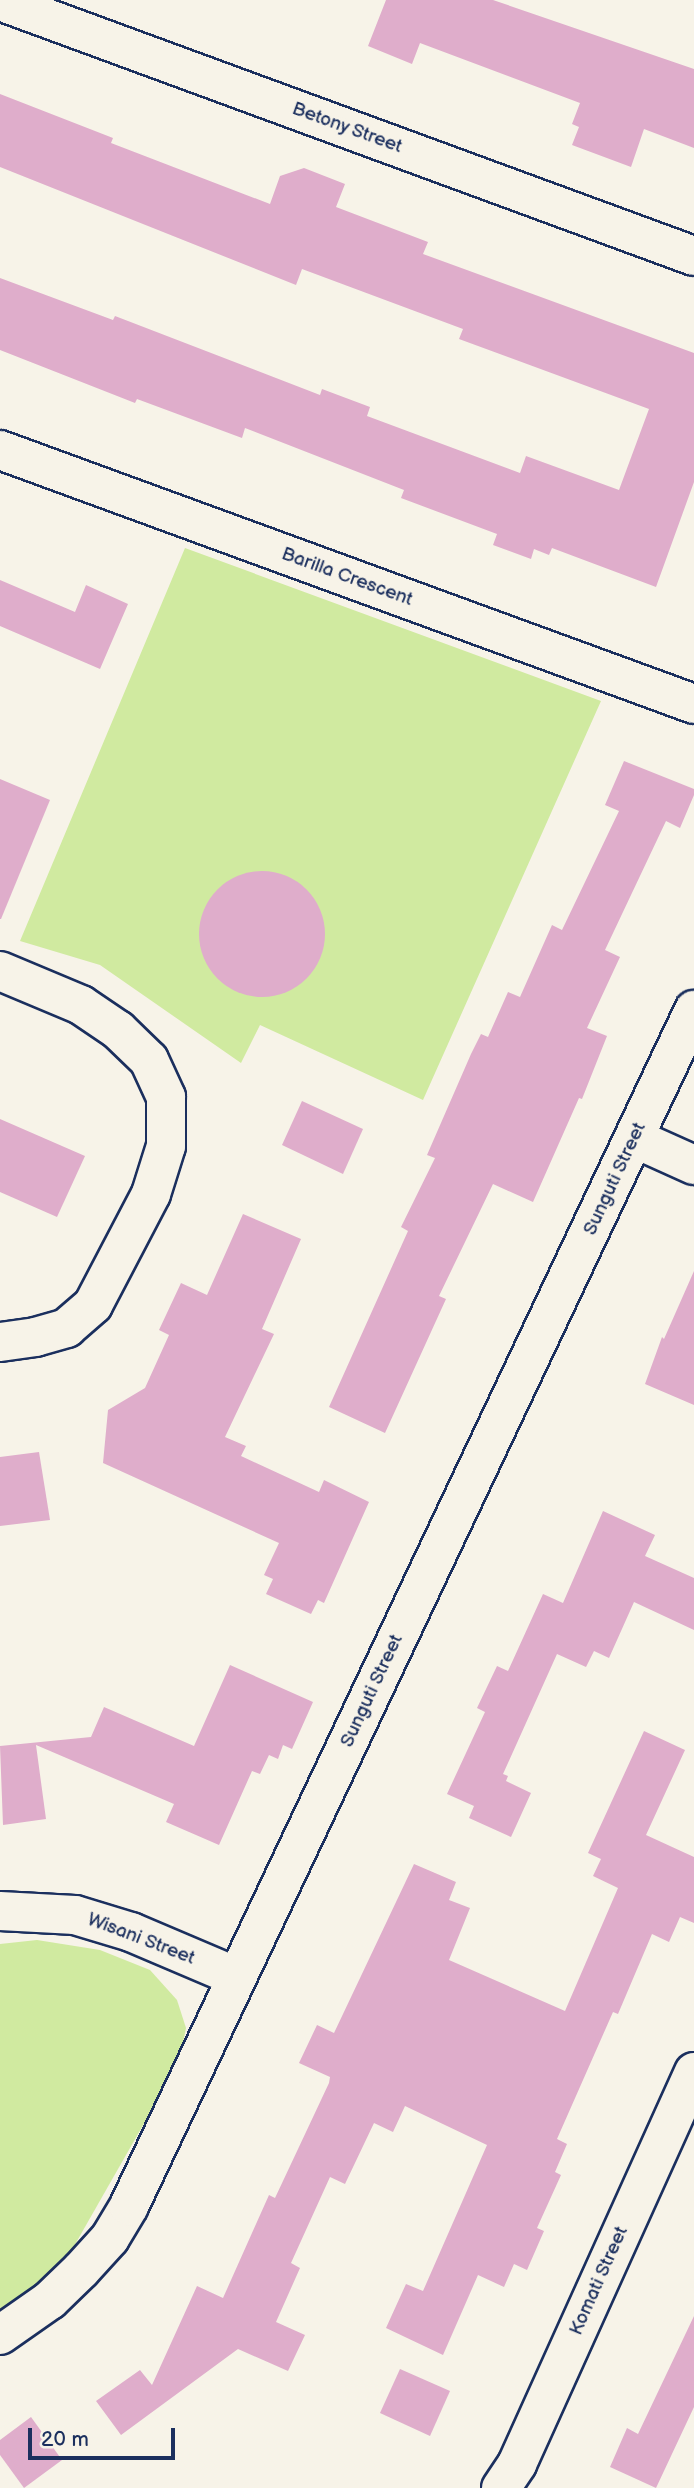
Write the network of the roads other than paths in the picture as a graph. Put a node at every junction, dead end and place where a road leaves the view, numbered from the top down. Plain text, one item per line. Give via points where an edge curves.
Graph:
1 (0, 1) edge
2 (694, 256) edge
3 (0, 450) edge
4 (694, 704) edge
5 (0, 971) edge
6 (694, 1010) edge
7 (634, 1138) junction
8 (694, 1165) edge
9 (0, 1342) edge
10 (0, 1911) edge
11 (237, 1977) junction
12 (694, 2072) edge
13 (0, 2335) edge
14 (501, 2488) edge

1 - 2 street, Betony Street
3 - 4 street, Barilla Crescent
5 - 9 street via 81,1006 118,1030 149,1060 166,1097 166,1146 151,1194 93,1305 67,1328
6 - 7 street, Sunguti Street
7 - 8 street
7 - 11 street, Sunguti Street
10 - 11 street, Wisani Street via 75,1915 131,1932
11 - 13 street, Sunguti Street via 110,2238 50,2300
12 - 14 street, Komati Street via 517,2464

